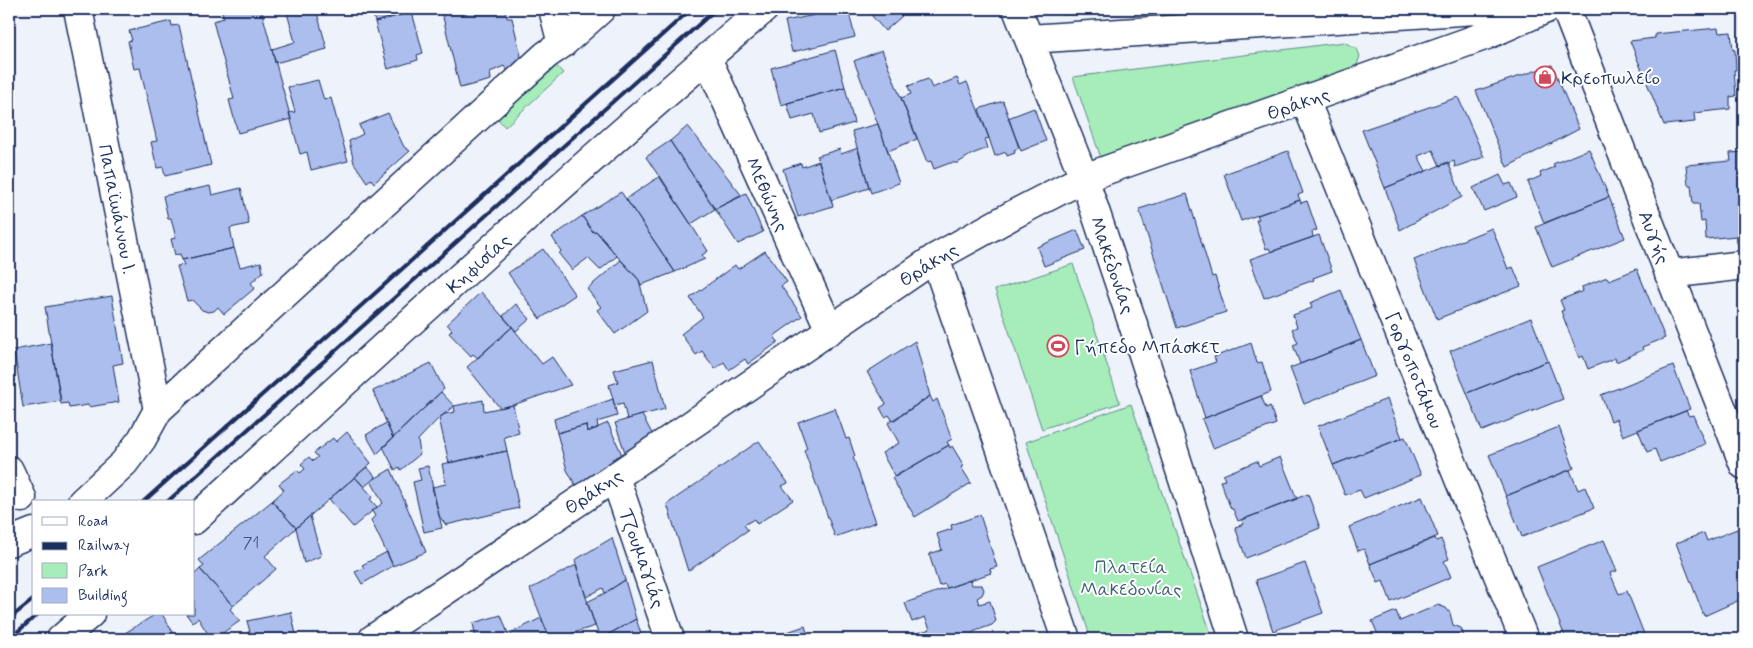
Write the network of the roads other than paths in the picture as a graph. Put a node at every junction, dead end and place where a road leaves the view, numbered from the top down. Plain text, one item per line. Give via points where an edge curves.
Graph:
1 (78, 9) edge
2 (553, 9) edge
3 (601, 9) edge
4 (764, 9) edge
5 (1017, 9) edge
6 (1492, 9) edge
7 (1546, 9) edge
8 (1566, 9) edge
9 (1030, 39) junction
10 (562, 44) junction
11 (706, 58) junction
12 (1306, 100) junction
13 (1084, 178) junction
14 (935, 258) junction
15 (1744, 265) edge
16 (1669, 274) junction
17 (830, 330) junction
18 (158, 410) junction
19 (1744, 465) edge
20 (9, 470) edge
21 (615, 477) junction
22 (22, 498) dead end
23 (84, 500) edge
24 (195, 519) edge
25 (32, 533) edge
26 (9, 542) edge
27 (88, 616) edge
28 (61, 639) edge
29 (373, 639) edge
30 (670, 639) edge
31 (1066, 639) edge
32 (1234, 639) edge
33 (1524, 639) edge

1 - 18 street, Παπαϊωάννου Ι.
2 - 10 street
3 - 10 street
4 - 11 street, Κηφισίας
5 - 9 street, Μακεδονίας
6 - 9 street
7 - 12 street, Θράκης via 1487,35
8 - 16 street, Αυγής
9 - 13 street, Μακεδονίας
10 - 18 street via 546,55
11 - 17 street, Μεθώνης
11 - 24 street, Κηφισίας
12 - 13 street, Θράκης
12 - 33 street, Γοργοποτάμου
13 - 14 street, Θράκης
13 - 32 street, Μακεδονίας
14 - 17 street, Θράκης
14 - 31 street
15 - 16 street
16 - 19 street, Αυγής
17 - 21 street, Θράκης
18 - 23 street via 142,440 124,463
20 - 22 street
21 - 29 street, Θράκης
21 - 30 street, Τζουμαγιάς
25 - 26 street
27 - 28 street

